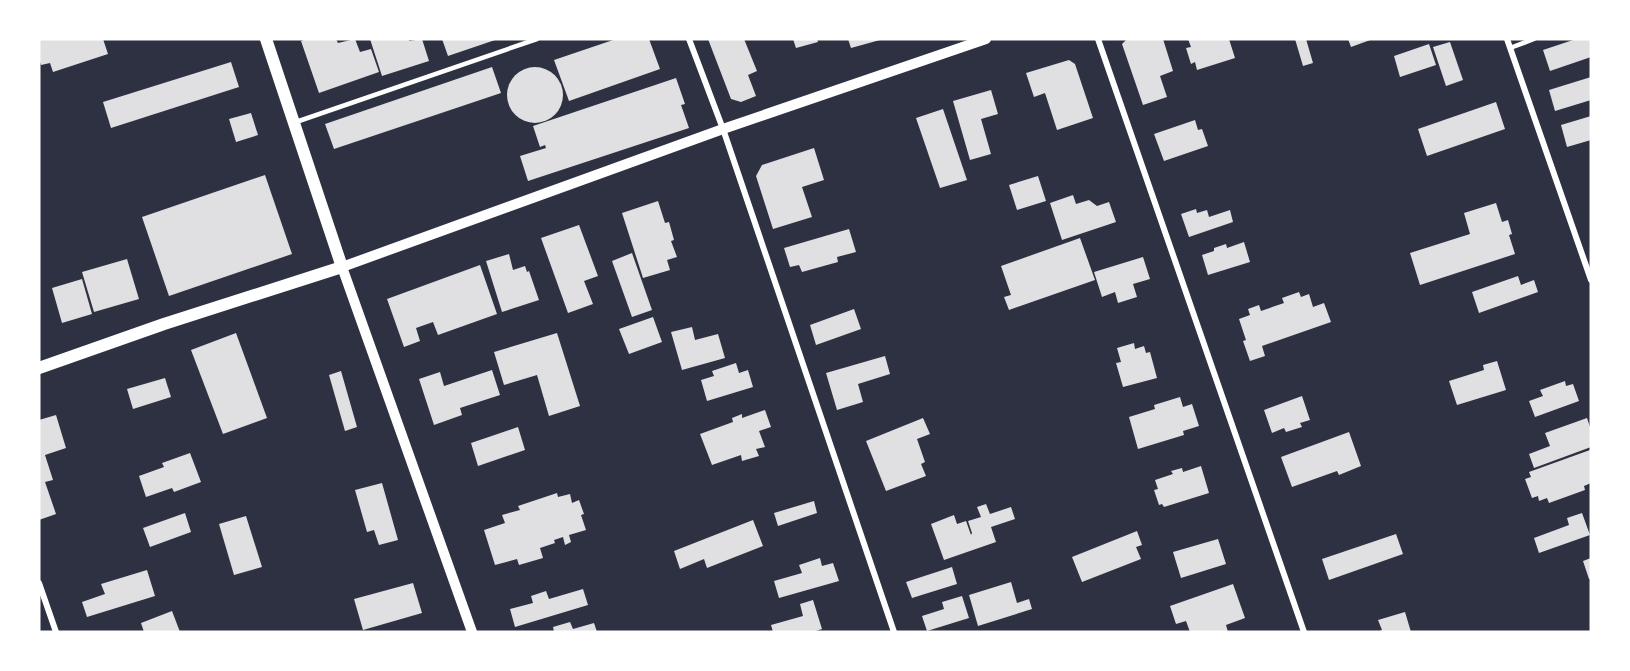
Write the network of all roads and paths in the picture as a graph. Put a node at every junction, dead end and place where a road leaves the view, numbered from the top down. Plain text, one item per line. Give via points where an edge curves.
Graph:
1 (266, 39) edge
2 (537, 39) edge
3 (688, 39) edge
4 (986, 39) edge
5 (1098, 39) edge
6 (1508, 39) edge
7 (1533, 39) edge
8 (1510, 48) junction
9 (294, 123) junction
10 (723, 129) junction
11 (342, 267) junction
12 (1591, 280) edge
13 (39, 368) edge
14 (39, 583) edge
15 (56, 632) edge
16 (472, 632) edge
17 (894, 632) edge
18 (1304, 632) edge

1 - 9 main road
2 - 9 lane
3 - 10 street
4 - 10 street
5 - 18 street
6 - 8 street
7 - 8 lane
8 - 12 street
9 - 11 main road
10 - 11 street
10 - 17 street
11 - 13 main road
11 - 16 street
14 - 15 street

